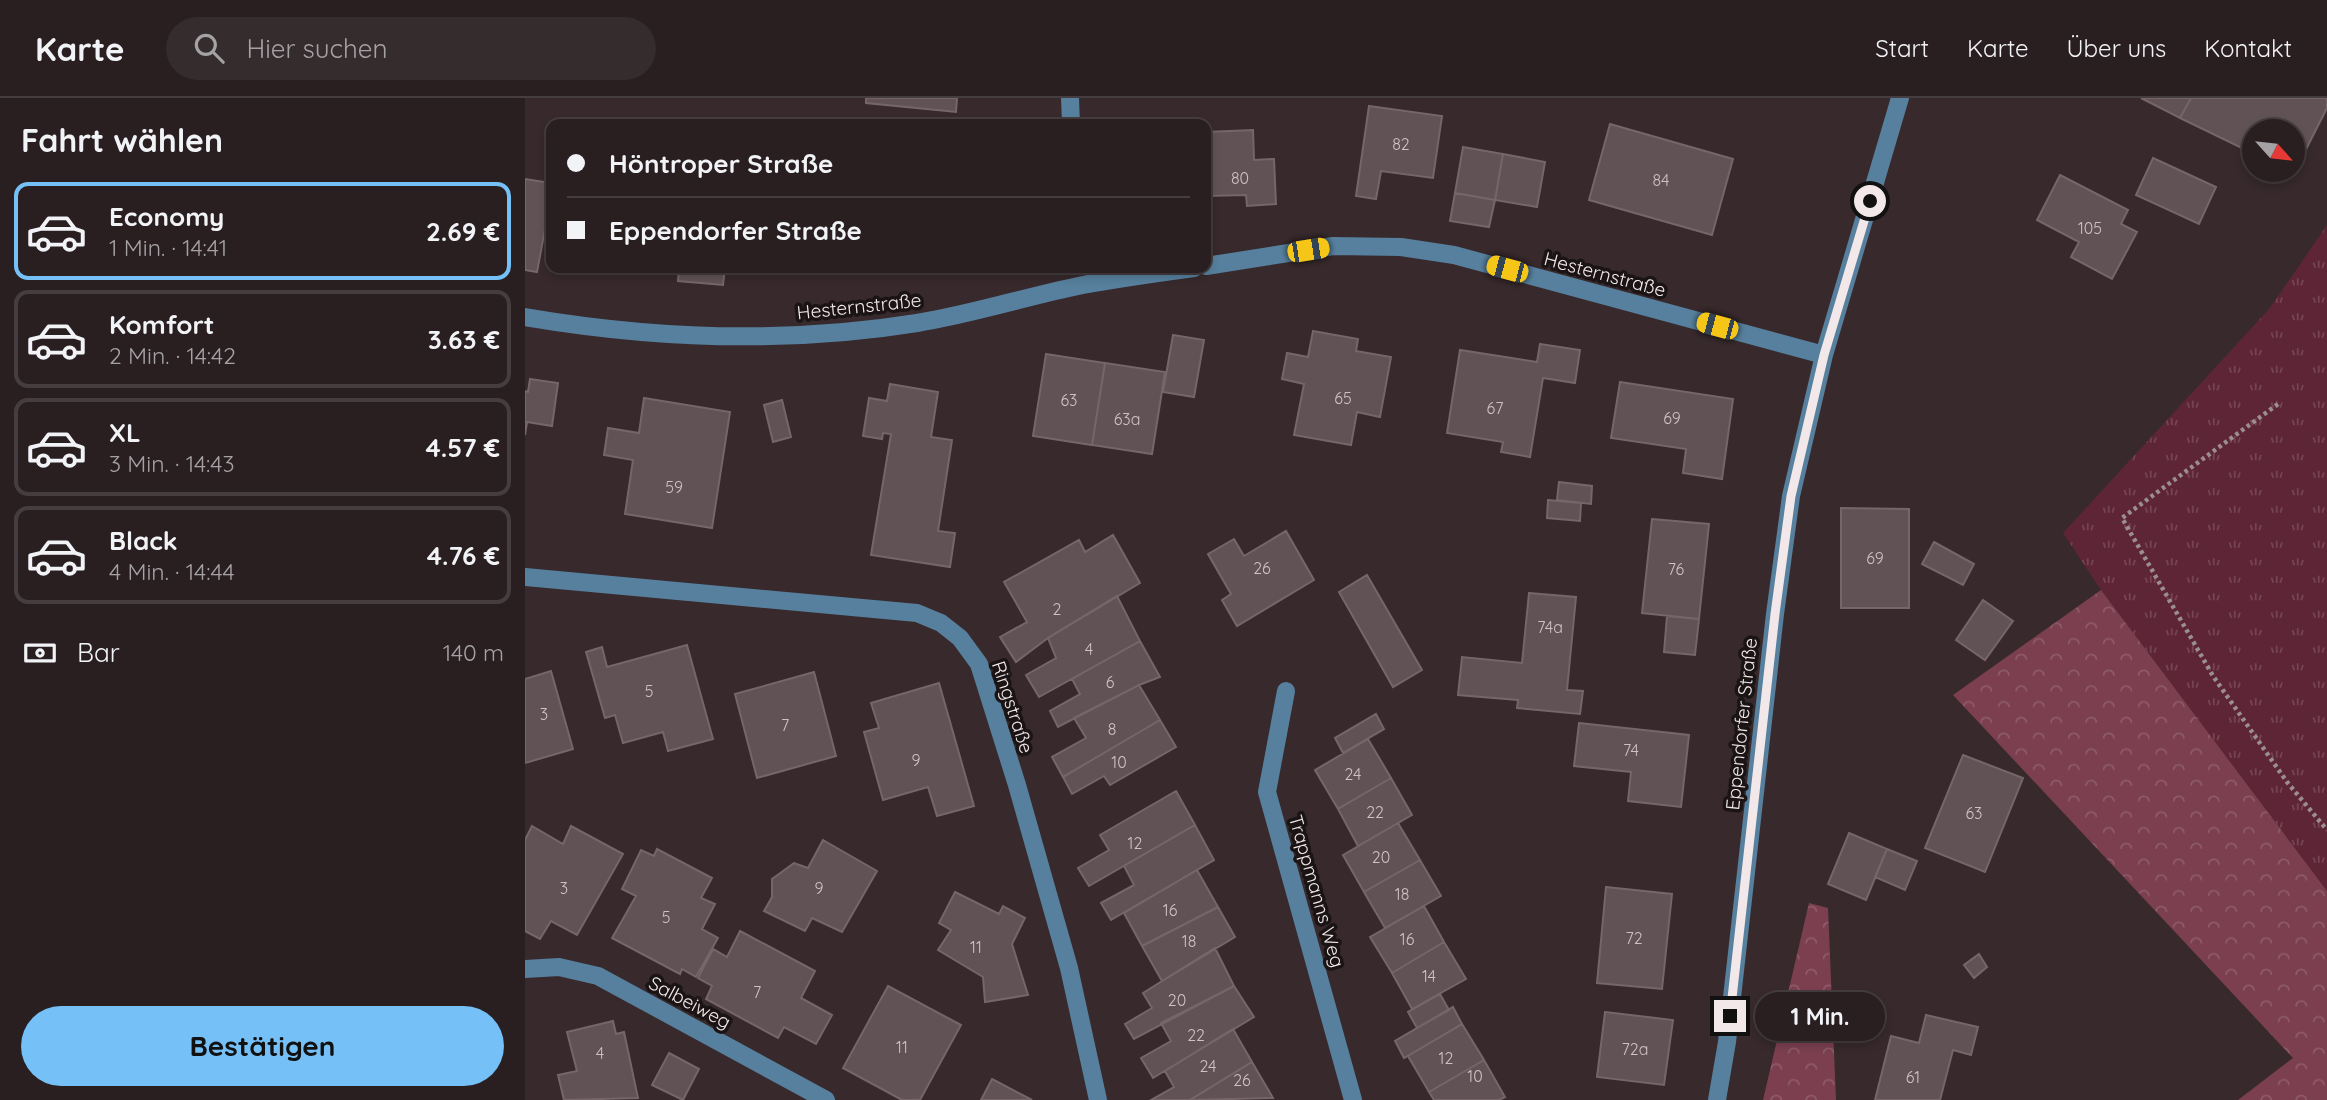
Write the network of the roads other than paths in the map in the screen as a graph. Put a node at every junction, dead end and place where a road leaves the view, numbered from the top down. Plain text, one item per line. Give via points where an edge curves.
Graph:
1 (1070, 98) edge
2 (1900, 98) edge
3 (1071, 119) edge
4 (1211, 265) edge
5 (1124, 273) edge
6 (1082, 276) edge
7 (525, 317) edge
8 (1824, 355) junction
9 (525, 577) edge
10 (1286, 691) dead end
11 (525, 969) edge
12 (826, 1100) edge
13 (1098, 1100) edge
14 (1353, 1100) edge
15 (1717, 1100) edge

1 - 3 street
2 - 8 street, Eppendorfer Straße
4 - 8 street, Hesternstraße via 1333,246 1401,247 1454,255
5 - 6 street, Hesternstraße
6 - 7 street, Hesternstraße via 918,323 767,336 669,335
8 - 15 street, Eppendorfer Straße via 1787,522
9 - 13 street, Ringstraße via 917,613 960,638 979,664 1017,785 1069,968
10 - 14 street, Trappmanns Weg via 1267,792
11 - 12 street, Salbeiweg via 559,967 598,976

